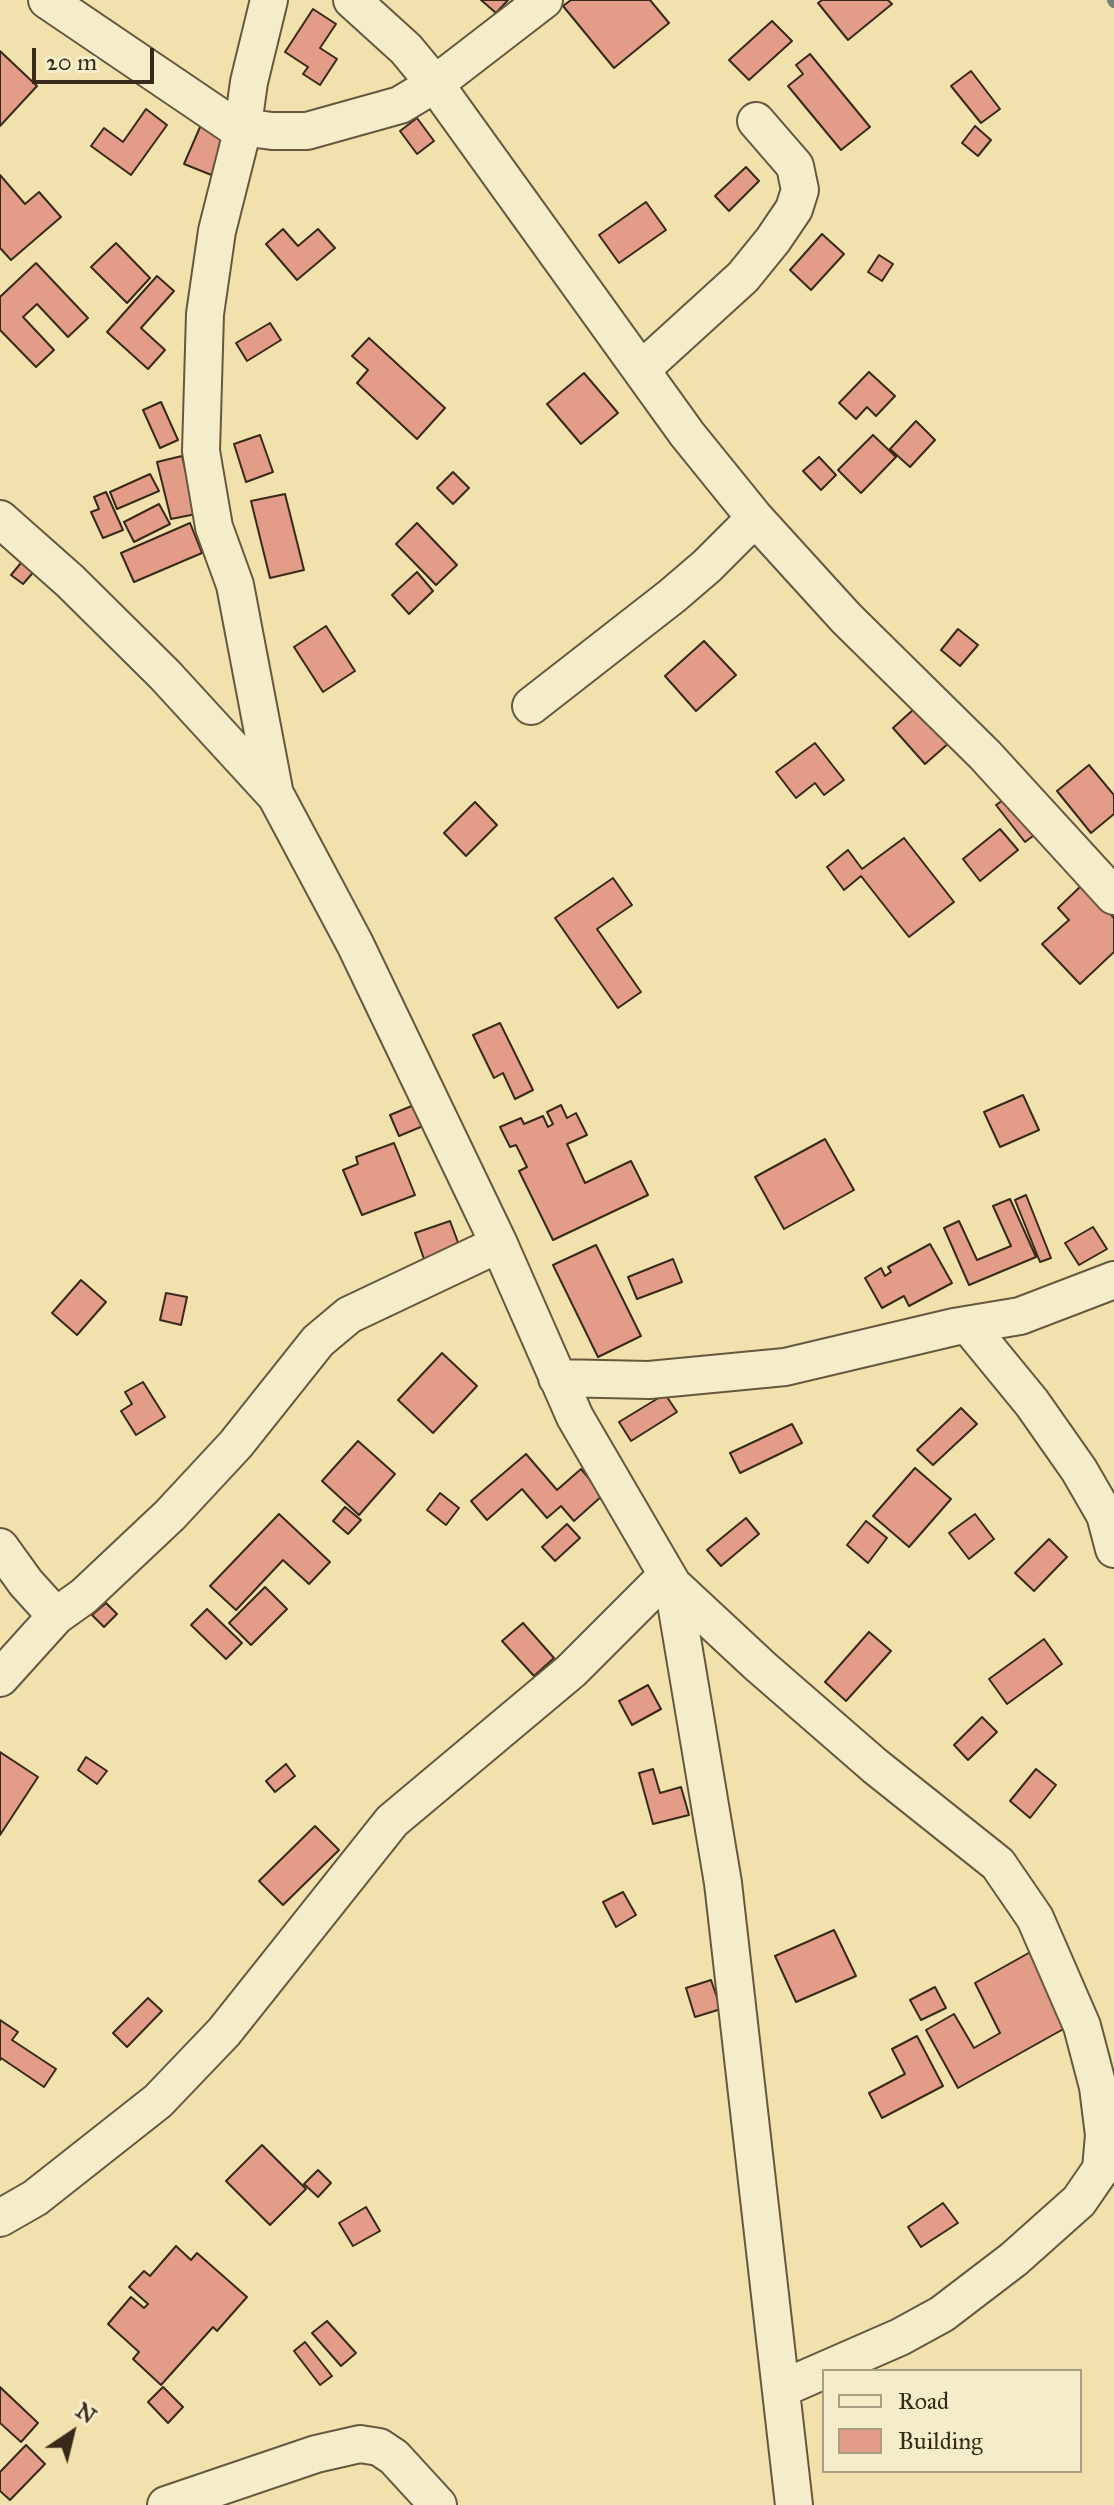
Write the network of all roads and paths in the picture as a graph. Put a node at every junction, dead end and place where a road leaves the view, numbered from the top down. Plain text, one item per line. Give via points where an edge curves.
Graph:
1 (47, 0) edge
2 (269, 0) edge
3 (352, 0) edge
4 (544, 0) edge
5 (435, 84) junction
6 (756, 121) dead end
7 (242, 130) junction
8 (642, 369) junction
9 (755, 518) junction
10 (0, 519) edge
11 (531, 706) dead end
12 (276, 796) junction
13 (1114, 896) edge
14 (499, 1244) junction
15 (1114, 1280) edge
16 (968, 1325) junction
17 (557, 1378) junction
18 (0, 1547) edge
19 (1114, 1549) edge
20 (670, 1580) junction
21 (56, 1616) junction
22 (0, 1678) edge
23 (0, 2218) edge
24 (827, 2369) edge
25 (822, 2371) edge
26 (781, 2389) junction
27 (166, 2505) edge
28 (438, 2505) edge
29 (794, 2505) edge

1 - 7 street
2 - 7 street
3 - 5 street
4 - 5 street
5 - 7 street via 400,105 307,131
5 - 8 street
6 - 8 street via 795,166 800,190 794,209 743,277
7 - 12 street via 217,231 205,314 201,451 214,527 235,585
8 - 9 street
9 - 11 street via 672,596
9 - 13 street
10 - 12 street via 165,675
12 - 14 street via 355,944
14 - 17 street
14 - 21 street via 349,1315 318,1341 236,1444 170,1515
15 - 16 street via 1020,1316
16 - 17 street via 785,1367 649,1380
16 - 19 street via 1079,1470 1105,1515
17 - 20 street
18 - 21 street
20 - 23 street via 392,1821 224,2032 158,2101 35,2198
20 - 24 street via 875,1766 998,1864 1035,1918 1082,2026 1098,2087 1104,2135 1101,2169 1079,2201 942,2314
20 - 26 street via 723,1883
21 - 22 street
25 - 26 street
26 - 29 street
27 - 28 street via 360,2444 394,2457

